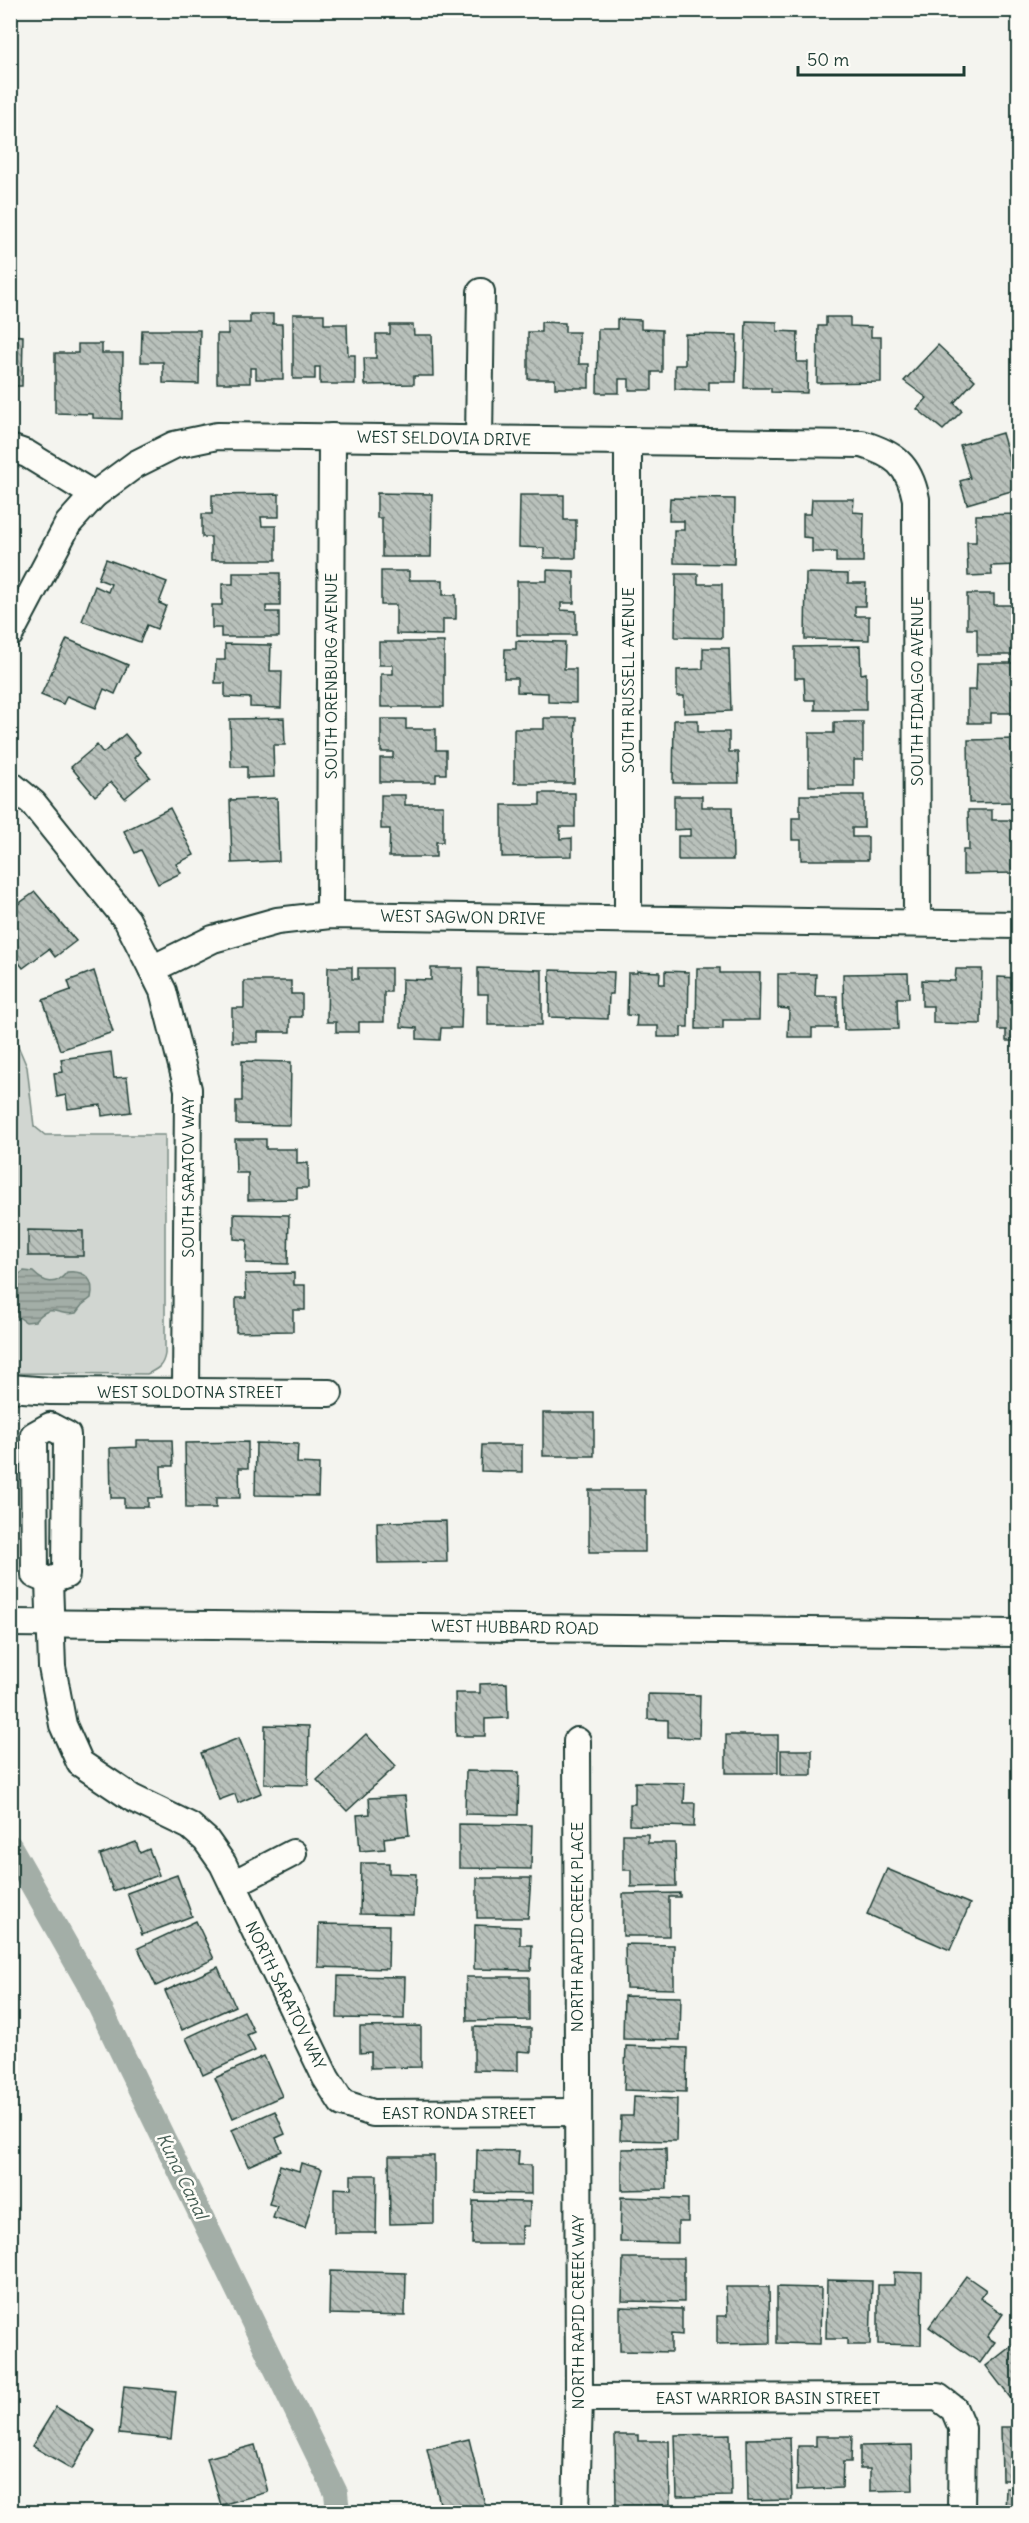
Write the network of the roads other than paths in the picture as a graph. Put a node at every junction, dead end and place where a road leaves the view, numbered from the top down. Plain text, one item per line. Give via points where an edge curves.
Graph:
1 (481, 292) dead end
2 (332, 437) junction
3 (479, 439) junction
4 (628, 441) junction
5 (10, 448) edge
6 (901, 464) joint
7 (94, 495) junction
8 (10, 634) edge
9 (10, 784) edge
10 (330, 915) junction
11 (628, 919) junction
12 (917, 922) junction
13 (1018, 925) edge
14 (152, 969) junction
15 (10, 1388) edge
16 (50, 1391) junction
17 (186, 1391) junction
18 (329, 1392) dead end
19 (10, 1623) edge
20 (51, 1623) junction
21 (1018, 1633) edge
22 (577, 1741) dead end
23 (293, 1853) dead end
24 (233, 1884) junction
25 (342, 2103) joint
26 (578, 2112) junction
27 (579, 2398) junction
28 (576, 2512) edge
29 (961, 2512) edge

1 - 3 street
2 - 3 street, WEST SELDOVIA DRIVE
2 - 7 street, WEST SELDOVIA DRIVE via 217,436 174,446 136,464
2 - 10 street, SOUTH ORENBURG AVENUE
3 - 4 street, WEST SELDOVIA DRIVE
4 - 6 street, WEST SELDOVIA DRIVE via 862,444 884,451
4 - 11 street, SOUTH RUSSELL AVENUE
5 - 7 street via 27,454
6 - 12 street, SOUTH FIDALGO AVENUE via 913,480 916,499
7 - 8 street, WEST SELDOVIA DRIVE via 68,524
9 - 14 street via 33,804 127,920
10 - 11 street, WEST SAGWON DRIVE
10 - 14 street, WEST SAGWON DRIVE via 277,921 213,939
11 - 12 street, WEST SAGWON DRIVE
12 - 13 street, WEST SAGWON DRIVE
14 - 17 street, SOUTH SARATOV WAY via 163,991 188,1089
15 - 16 street, WEST SOLDOTNA STREET
16 - 17 street, WEST SOLDOTNA STREET
16 - 20 street, NORTH SARATOV WAY via 50,1426 34,1435 35,1575 49,1581
17 - 18 street, WEST SOLDOTNA STREET
19 - 20 street, WEST HUBBARD ROAD
20 - 21 street, WEST HUBBARD ROAD
20 - 24 street, NORTH SARATOV WAY via 52,1667 63,1725 80,1763 132,1798 190,1826 206,1840
22 - 26 street, NORTH RAPID CREEK PLACE
23 - 24 street
24 - 25 street, NORTH SARATOV WAY via 326,2078
25 - 26 street, EAST RONDA STREET via 373,2113
26 - 27 street, NORTH RAPID CREEK WAY
27 - 28 street, NORTH RAPID CREEK WAY
27 - 29 street, EAST WARRIOR BASIN STREET via 938,2397 954,2409 962,2428

